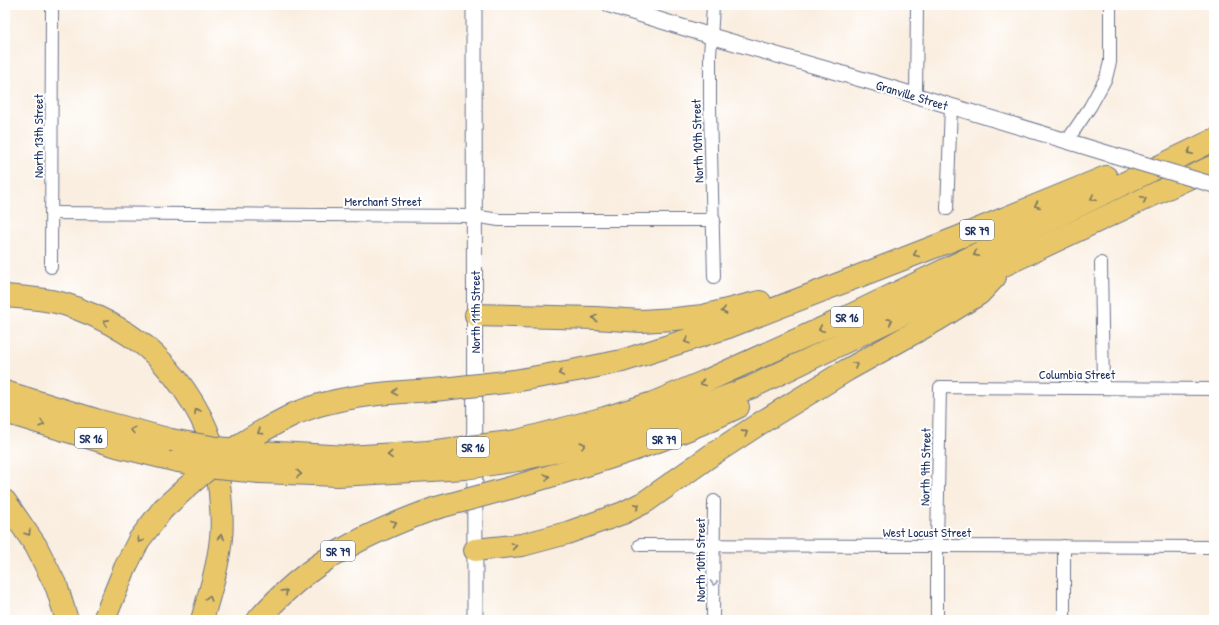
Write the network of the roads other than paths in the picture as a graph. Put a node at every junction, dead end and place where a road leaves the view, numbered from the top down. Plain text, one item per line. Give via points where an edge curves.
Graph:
1 (52, 5) edge
2 (474, 5) edge
3 (610, 5) edge
4 (713, 5) edge
5 (917, 5) edge
6 (1110, 5) edge
7 (711, 36) junction
8 (916, 95) junction
9 (952, 107) junction
10 (1214, 140) edge
11 (1067, 141) junction
12 (1166, 163) junction
13 (1214, 166) edge
14 (1214, 184) edge
15 (947, 209) dead end
16 (51, 214) junction
17 (474, 216) junction
18 (714, 220) junction
19 (1008, 263) junction
20 (1101, 263) dead end
21 (51, 267) dead end
22 (714, 277) dead end
23 (5, 296) edge
24 (789, 303) junction
25 (476, 315) junction
26 (804, 362) junction
27 (940, 387) joint
28 (1103, 388) junction
29 (1214, 389) edge
30 (5, 392) edge
31 (5, 412) edge
32 (517, 451) junction
33 (260, 462) junction
34 (5, 501) edge
35 (714, 501) dead end
36 (640, 545) dead end
37 (714, 546) junction
38 (937, 546) junction
39 (1064, 546) junction
40 (1214, 547) edge
41 (475, 550) junction
42 (67, 620) edge
43 (104, 620) edge
44 (202, 620) edge
45 (258, 620) edge
46 (475, 620) edge
47 (713, 620) edge
48 (937, 620) edge
49 (1064, 620) edge

1 - 16 street, North 13th Street
2 - 17 street, North 11th Street
3 - 7 street, Granville Street
4 - 7 street, North 10th Street
5 - 8 street
6 - 11 street via 1110,62 1106,78 1090,108
7 - 8 street, Granville Street
7 - 18 street, North 10th Street via 710,108
8 - 9 street, Granville Street
9 - 11 street, Granville Street
9 - 15 street
10 -> 12 highway, SR 16
11 - 14 street, Granville Street, bridge
12 -> 24 highway, SR 79 via 1127,168
12 -> 32 highway, SR 16 via 843,319 706,382
19 -> 13 highway, SR 16
16 - 17 street, Merchant Street
16 - 21 street, North 13th Street
17 - 18 street, Merchant Street via 499,220
17 - 25 street, North 11th Street
18 - 22 street, North 10th Street
26 -> 19 highway, SR 16
41 -> 19 highway via 522,544 567,533 623,513 645,502 762,422 979,294
20 - 28 street
44 -> 23 highway via 215,576 222,512 218,474 203,420 167,369 145,347 111,324 73,307 32,298
24 -> 25 highway via 768,301 675,320
24 -> 43 highway, SR 79, bridge via 728,327 622,361 514,381 351,398 294,414 241,444 163,509 139,540 124,568
25 - 41 street, North 11th Street
32 -> 26 highway, SR 16 via 583,445 635,431 752,387
45 -> 26 highway, SR 79, bridge via 311,570 342,548 377,531 436,508 620,455 663,439 767,393
27 - 28 street, Columbia Street
27 - 38 street, North 9th Street
28 - 29 street, Columbia Street
33 -> 30 highway, SR 16, bridge via 216,448 171,440 96,420
31 -> 33 highway, SR 16, bridge via 110,444 178,461 217,468
32 - 33 highway, SR 16, bridge via 465,468 430,461 348,457
34 -> 42 highway via 36,546 57,588
35 - 37 street, North 10th Street
36 - 37 street, West Locust Street
37 - 38 street, West Locust Street
37 -> 47 street, North 10th Street
38 - 39 street, West Locust Street
38 - 48 street, North 9th Street
39 - 40 street, West Locust Street
39 - 49 street
41 - 46 street, North 11th Street

